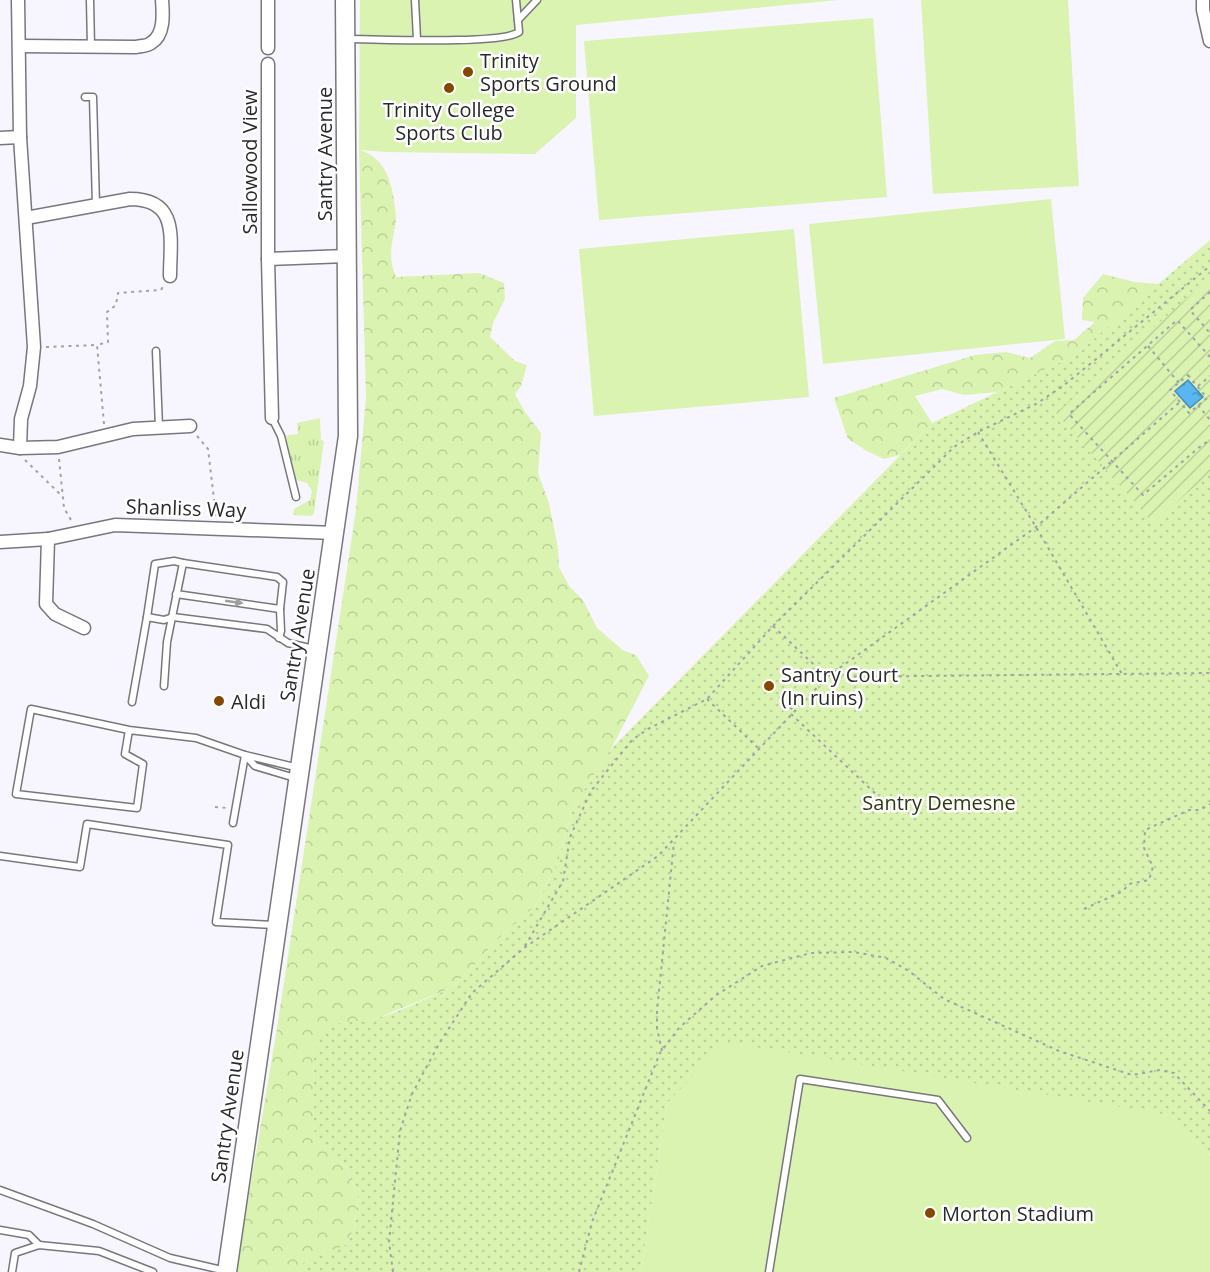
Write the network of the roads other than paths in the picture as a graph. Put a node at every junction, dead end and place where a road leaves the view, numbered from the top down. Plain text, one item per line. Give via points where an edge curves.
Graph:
1 (18, 0) edge
2 (90, 0) edge
3 (162, 0) edge
4 (268, 0) edge
5 (345, 0) edge
6 (414, 0) edge
7 (516, 0) edge
8 (537, 0) edge
9 (1203, 0) edge
10 (518, 20) junction
11 (346, 39) junction
12 (417, 39) junction
13 (1210, 41) edge
14 (20, 46) junction
15 (91, 46) junction
16 (268, 48) dead end
17 (268, 64) dead end
18 (85, 97) dead end
19 (20, 137) junction
20 (0, 138) edge
21 (96, 205) junction
22 (26, 218) junction
23 (346, 256) junction
24 (268, 259) junction
25 (170, 276) road end
26 (156, 351) dead end
27 (272, 418) joint
28 (190, 426) road end
29 (159, 428) junction
30 (0, 446) edge
31 (21, 453) junction
32 (296, 497) dead end
33 (329, 532) junction
34 (48, 539) junction
35 (0, 542) edge
36 (183, 563) junction
37 (176, 594) junction
38 (280, 609) junction
39 (147, 617) junction
40 (173, 617) junction
41 (84, 628) dead end
42 (279, 638) junction
43 (317, 650) junction
44 (164, 686) dead end
45 (132, 702) dead end
46 (129, 730) junction
47 (245, 755) junction
48 (299, 774) junction
49 (233, 823) dead end
50 (0, 856) edge
51 (277, 926) junction
52 (967, 1138) dead end
53 (0, 1190) edge
54 (0, 1230) edge
55 (39, 1245) junction
56 (227, 1271) edge
57 (12, 1272) edge
58 (153, 1272) edge
59 (769, 1272) edge

1 - 14 street
2 - 15 lane
3 - 15 street via 164,19 151,44
4 - 16 street
5 - 11 main road, Santry Avenue
6 - 12 lane
7 - 10 lane
8 - 10 lane
9 - 13 street
10 - 12 lane via 519,32 499,39
11 - 12 lane
11 - 23 main road, Santry Avenue
14 - 15 street
14 - 19 street
17 - 24 street, Sallowood View
18 - 21 lane via 93,97
19 - 20 street
19 - 22 street
21 - 22 street
21 - 25 street via 145,199 164,210 170,225
22 - 31 street via 34,347 21,419
23 - 24 street, Sallowood View
23 - 33 main road, Santry Avenue via 348,436
24 - 27 street, Sallowood View
26 - 29 lane
27 - 32 lane via 281,436
28 - 29 street
29 - 31 street via 133,429
30 - 31 street
33 - 34 street, Shanliss Way via 114,525
33 - 43 main road, Santry Avenue
34 - 35 street, Shanliss Way
34 - 41 street via 46,604 55,614
36 - 37 lane
36 - 38 lane via 277,578 283,582
36 - 39 lane via 155,564
37 -> 38 lane
37 - 40 lane
38 - 42 lane
39 - 40 lane
39 - 45 lane
40 - 42 lane via 267,629
40 - 44 lane
42 - 43 lane
43 - 48 main road, Santry Avenue
46 - 46 lane via 31,709 16,794 137,808 143,764 124,754
46 - 47 lane via 196,738
47 - 48 lane
47 - 48 lane via 255,766
47 - 49 lane
48 - 51 main road, Santry Avenue
50 - 51 lane via 80,867 87,824 228,845 216,922
51 - 56 main road, Santry Avenue
52 - 59 lane via 938,1100 800,1079
53 - 56 lane via 170,1258
54 - 55 lane via 29,1235
55 - 57 lane via 15,1253
55 - 58 lane via 99,1251

